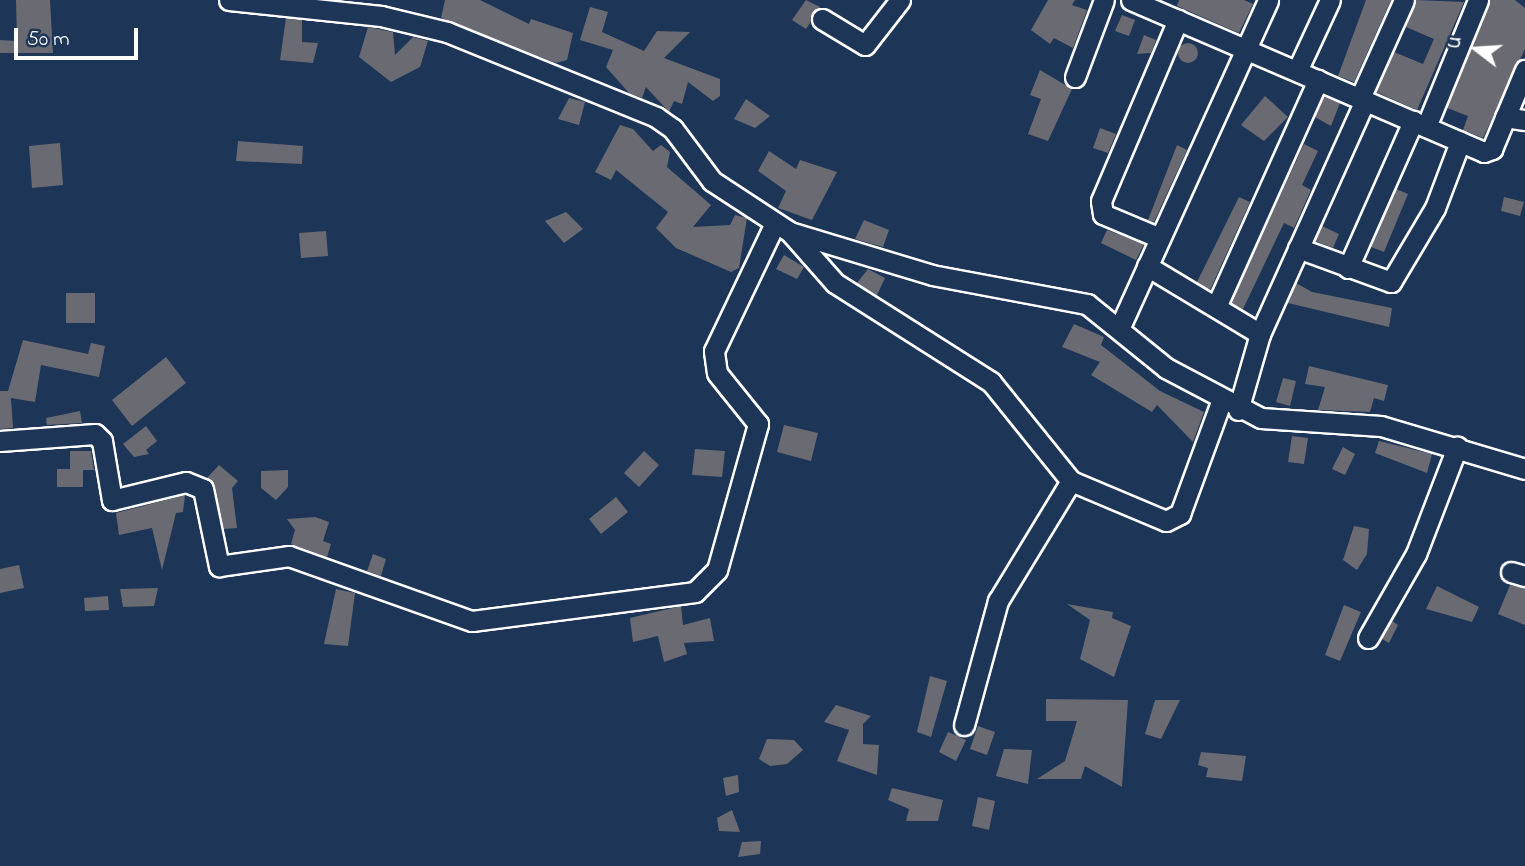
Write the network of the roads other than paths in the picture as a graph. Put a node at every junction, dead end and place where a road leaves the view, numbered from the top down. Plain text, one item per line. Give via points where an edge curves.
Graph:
1 (229, 0) edge
2 (900, 0) edge
3 (1104, 0) edge
4 (1131, 0) edge
5 (1268, 0) edge
6 (1330, 0) edge
7 (1404, 0) edge
8 (1478, 0) edge
9 (822, 19) dead end
10 (1178, 20) junction
11 (1246, 49) junction
12 (1525, 70) edge
13 (1297, 71) junction
14 (1075, 77) dead end
15 (1318, 80) junction
16 (1363, 99) junction
17 (1505, 117) junction
18 (1525, 120) edge
19 (1420, 124) junction
20 (1460, 142) junction
21 (783, 228) junction
22 (1160, 238) junction
23 (1298, 248) junction
24 (1147, 266) junction
25 (1348, 268) junction
26 (1216, 307) junction
27 (1119, 329) junction
28 (1260, 334) junction
29 (1229, 406) junction
30 (0, 441) edge
31 (1457, 447) junction
32 (1525, 468) edge
33 (1072, 481) junction
34 (1368, 638) dead end
35 (964, 725) dead end

1 - 21 street via 414,23 623,104 673,129 705,175
2 - 9 street via 865,45
3 - 14 street
4 - 10 street
5 - 11 street
6 - 13 street
7 - 16 street
8 - 19 street
10 - 11 street
10 - 22 street via 1101,201 1103,214
11 - 13 street
11 - 22 street
12 - 17 street
13 - 15 street
15 - 16 street
15 - 26 street
16 - 19 street
16 - 23 street
17 - 18 street
17 - 20 street via 1488,153
19 - 20 street
19 - 25 street
20 - 25 street via 1435,208 1394,280
21 - 27 street via 932,275 1063,295
21 - 30 street via 714,351 717,373 758,424 718,570 695,592 472,621 289,556 219,566 203,489 186,482 115,501 95,434
21 - 33 street via 835,283 992,382
22 - 24 street
23 - 25 street
23 - 28 street
24 - 26 street
24 - 27 street
26 - 28 street
27 - 29 street
28 - 29 street
29 - 31 street via 1310,426 1381,426
29 - 33 street via 1174,521
31 - 32 street
31 - 34 street via 1416,554
33 - 35 street via 998,601

